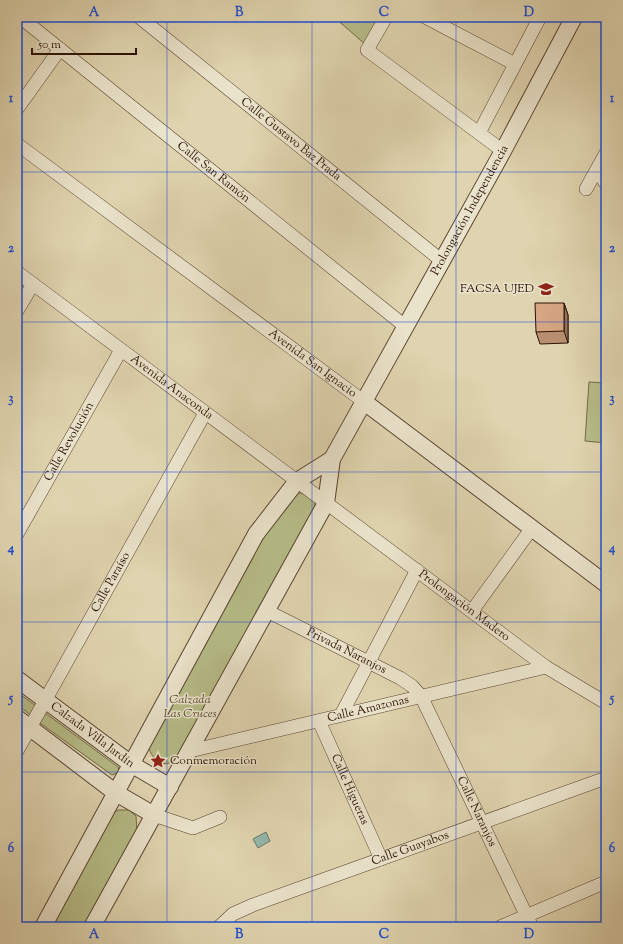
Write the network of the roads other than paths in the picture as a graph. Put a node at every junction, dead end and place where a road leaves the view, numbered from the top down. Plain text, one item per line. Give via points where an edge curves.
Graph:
1 (20, 17) edge
2 (139, 17) edge
3 (386, 17) edge
4 (425, 17) edge
5 (540, 17) edge
6 (574, 17) edge
7 (60, 49) junction
8 (515, 64) junction
9 (17, 108) edge
10 (479, 133) junction
11 (17, 144) edge
12 (503, 151) junction
13 (606, 153) edge
14 (596, 170) junction
15 (606, 184) edge
16 (586, 189) dead end
17 (442, 261) junction
18 (17, 272) edge
19 (32, 284) junction
20 (17, 311) edge
21 (406, 328) junction
22 (121, 350) junction
23 (364, 401) junction
24 (205, 413) junction
25 (332, 459) junction
26 (297, 481) junction
27 (326, 503) junction
28 (532, 528) junction
29 (17, 534) edge
30 (417, 570) junction
31 (606, 584) edge
32 (267, 611) junction
33 (472, 611) junction
34 (368, 662) junction
35 (546, 667) junction
36 (17, 679) edge
37 (421, 696) junction
38 (46, 700) junction
39 (606, 702) edge
40 (341, 715) junction
41 (17, 718) edge
42 (319, 720) junction
43 (30, 728) junction
44 (17, 751) edge
45 (190, 751) junction
46 (131, 764) junction
47 (606, 778) edge
48 (170, 787) junction
49 (116, 792) junction
50 (154, 815) junction
51 (220, 816) dead end
52 (482, 823) junction
53 (381, 859) junction
54 (606, 882) edge
55 (530, 921) edge
56 (42, 927) edge
57 (92, 927) edge
58 (218, 927) edge
59 (500, 927) edge

1 - 7 street, Calle San Ramón
2 - 17 street, Calle Gustavo Baz Prada
3 - 10 street via 367,50
4 - 8 street
5 - 8 street
6 - 12 street, Prolongación Independencia
7 - 9 street
7 - 21 street, Calle San Ramón
8 - 10 street
10 - 12 street
11 - 23 street, Avenida San Ignacio
12 - 17 street, Prolongación Independencia
13 - 14 street
14 - 15 street
14 - 16 street
17 - 21 street, Prolongación Independencia
18 - 19 street, Avenida Anaconda
19 - 20 street
19 - 22 street, Avenida Anaconda
21 - 23 street, Prolongación Independencia
22 - 24 street, Avenida Anaconda
22 - 29 street, Calle Revolución
23 - 25 street
23 - 28 street, Avenida San Ignacio
24 - 26 street, Avenida Anaconda
24 - 38 street, Calle Paraíso
25 - 26 street
25 - 27 street
26 - 27 street, Avenida Anaconda
26 - 46 street via 256,534
27 - 30 street, Prolongación Madero
27 - 32 street
28 - 31 street, Avenida San Ignacio
28 - 33 street
30 - 33 street, Prolongación Madero
30 - 34 street
32 - 34 street, Privada Naranjos
32 - 45 street
33 - 35 street, Prolongación Madero
34 - 37 street, Privada Naranjos via 406,682
34 - 40 street
35 - 37 street, Calle Amazonas
35 - 39 street, Prolongación Madero
36 - 38 street, Calzada Villa Jardín
37 - 40 street, Calle Amazonas
37 - 52 street, Calle Naranjos
38 - 43 street, Calle Paraíso
38 - 46 street, Calzada Villa Jardín
40 - 42 street, Calle Amazonas
41 - 43 street
42 - 45 street, Calle Amazonas
42 - 53 street, Calle Higueras
43 - 44 street, Calle Paraíso
43 - 49 street
45 - 48 street
46 - 48 street, Calzada Villa Jardín
46 - 49 street
47 - 52 street, Calle Guayabos
48 - 50 street
49 - 50 street
49 - 56 street
50 - 51 street via 192,828
50 - 57 street
52 - 53 street, Calle Guayabos
52 - 55 street, Calle Naranjos
53 - 58 street, Calle Guayabos via 253,905 233,914
54 - 55 street
55 - 59 street

